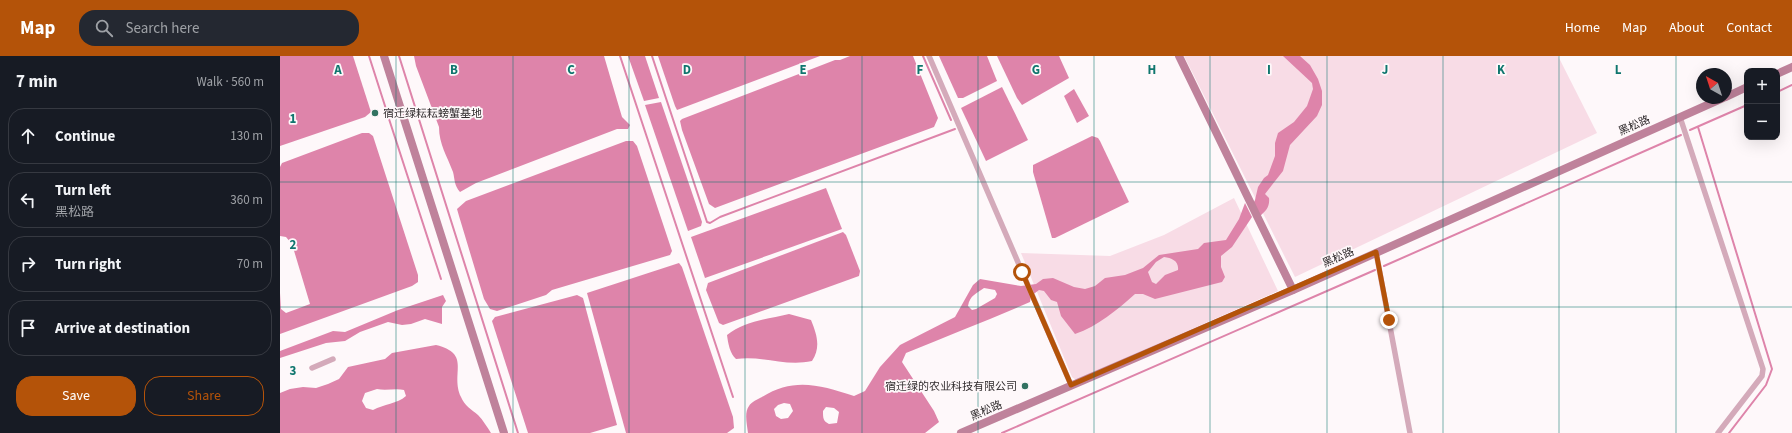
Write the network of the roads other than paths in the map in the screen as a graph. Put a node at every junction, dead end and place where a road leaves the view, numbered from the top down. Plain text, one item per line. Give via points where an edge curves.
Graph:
1 (384, 56) edge
2 (928, 56) edge
3 (1179, 56) edge
4 (1792, 67) edge
5 (1780, 73) edge
6 (1744, 88) edge
7 (1732, 93) edge
8 (1709, 104) edge
9 (1680, 117) junction
10 (1376, 252) junction
11 (1293, 290) junction
12 (333, 360) dead end
13 (312, 368) dead end
14 (1071, 385) junction
15 (504, 433) edge
16 (961, 433) edge
17 (1410, 433) edge
18 (1718, 433) edge

1 - 15 street
2 - 14 street
3 - 11 street
4 - 5 street
6 - 7 street
8 - 9 street, 黑松路
9 - 10 street, 黑松路
9 - 18 street via 1763,369 1762,376
10 - 11 street, 黑松路
10 - 17 street
11 - 14 street, 黑松路
12 - 13 street
14 - 16 street, 黑松路

